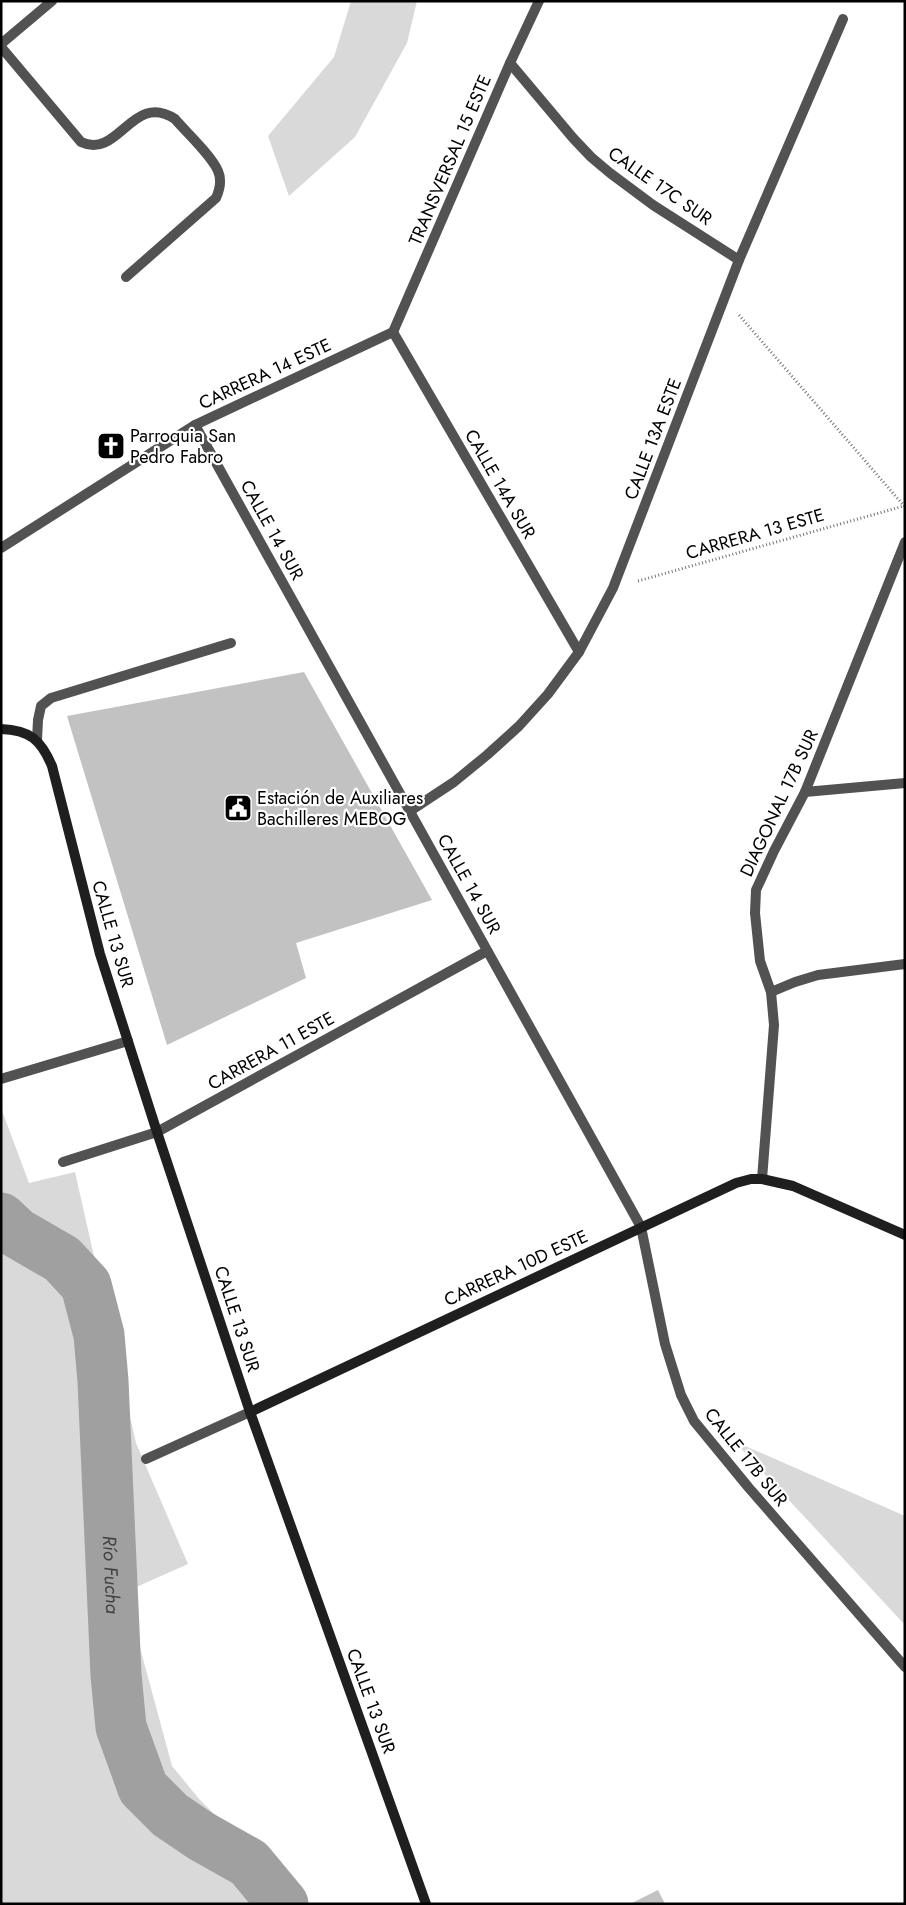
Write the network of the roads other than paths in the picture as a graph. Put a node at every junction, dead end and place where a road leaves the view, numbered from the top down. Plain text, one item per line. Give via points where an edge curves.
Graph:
1 (52, 1) edge
2 (539, 1) edge
3 (843, 19) dead end
4 (1, 46) edge
5 (510, 62) junction
6 (739, 260) junction
7 (126, 278) dead end
8 (393, 332) junction
9 (195, 425) junction
10 (905, 542) edge
11 (1, 548) edge
12 (231, 643) dead end
13 (579, 652) junction
14 (1, 729) edge
15 (36, 740) junction
16 (905, 783) edge
17 (805, 792) junction
18 (410, 811) junction
19 (488, 951) junction
20 (905, 964) edge
21 (771, 992) junction
22 (128, 1041) junction
23 (1, 1079) edge
24 (157, 1132) junction
25 (63, 1162) dead end
26 (762, 1179) junction
27 (641, 1227) junction
28 (905, 1235) edge
29 (250, 1412) junction
30 (146, 1459) dead end
31 (905, 1667) edge
32 (426, 1904) edge

1 - 4 street
2 - 5 street, TRANSVERSAL 15 ESTE
3 - 6 street, CALLE 13A ESTE
4 - 7 street via 81,142 104,144 140,116 157,111 175,119 214,164 220,181 216,198
5 - 6 street, CALLE 17C SUR via 591,157 653,205
5 - 8 street, TRANSVERSAL 15 ESTE
6 - 13 street, CALLE 13A ESTE via 613,588
8 - 9 street, CARRERA 14 ESTE
8 - 13 street, CALLE 14A SUR
9 - 11 street, CARRERA 14 ESTE
9 - 18 street, CALLE 14 SUR
10 - 17 street, DIAGONAL 17B SUR
12 - 15 street via 51,698 41,706
13 - 18 street, CALLE 13A ESTE via 548,694 512,732 454,782
14 - 15 main road via 21,732
15 - 22 main road, CALLE 13 SUR via 52,766 86,904
16 - 17 street
17 - 21 street, DIAGONAL 17B SUR via 756,890 760,961
18 - 19 street, CALLE 14 SUR
19 - 24 street, CARRERA 11 ESTE
19 - 27 street, CALLE 14 SUR
20 - 21 street via 818,975
21 - 26 street, DIAGONAL 17B SUR via 774,1025
22 - 23 street
22 - 24 main road, CALLE 13 SUR
24 - 25 street, CARRERA 11 ESTE
24 - 29 main road, CALLE 13 SUR
26 - 27 main road, CARRERA 10D ESTE via 736,1183
26 - 28 main road, CARRERA 10D ESTE via 793,1186
27 - 29 main road, CARRERA 10D ESTE
27 - 31 street, CALLE 17B SUR via 665,1344 680,1395 694,1421
29 - 30 street, CARRERA 10D ESTE
29 - 32 main road, CALLE 13 SUR

